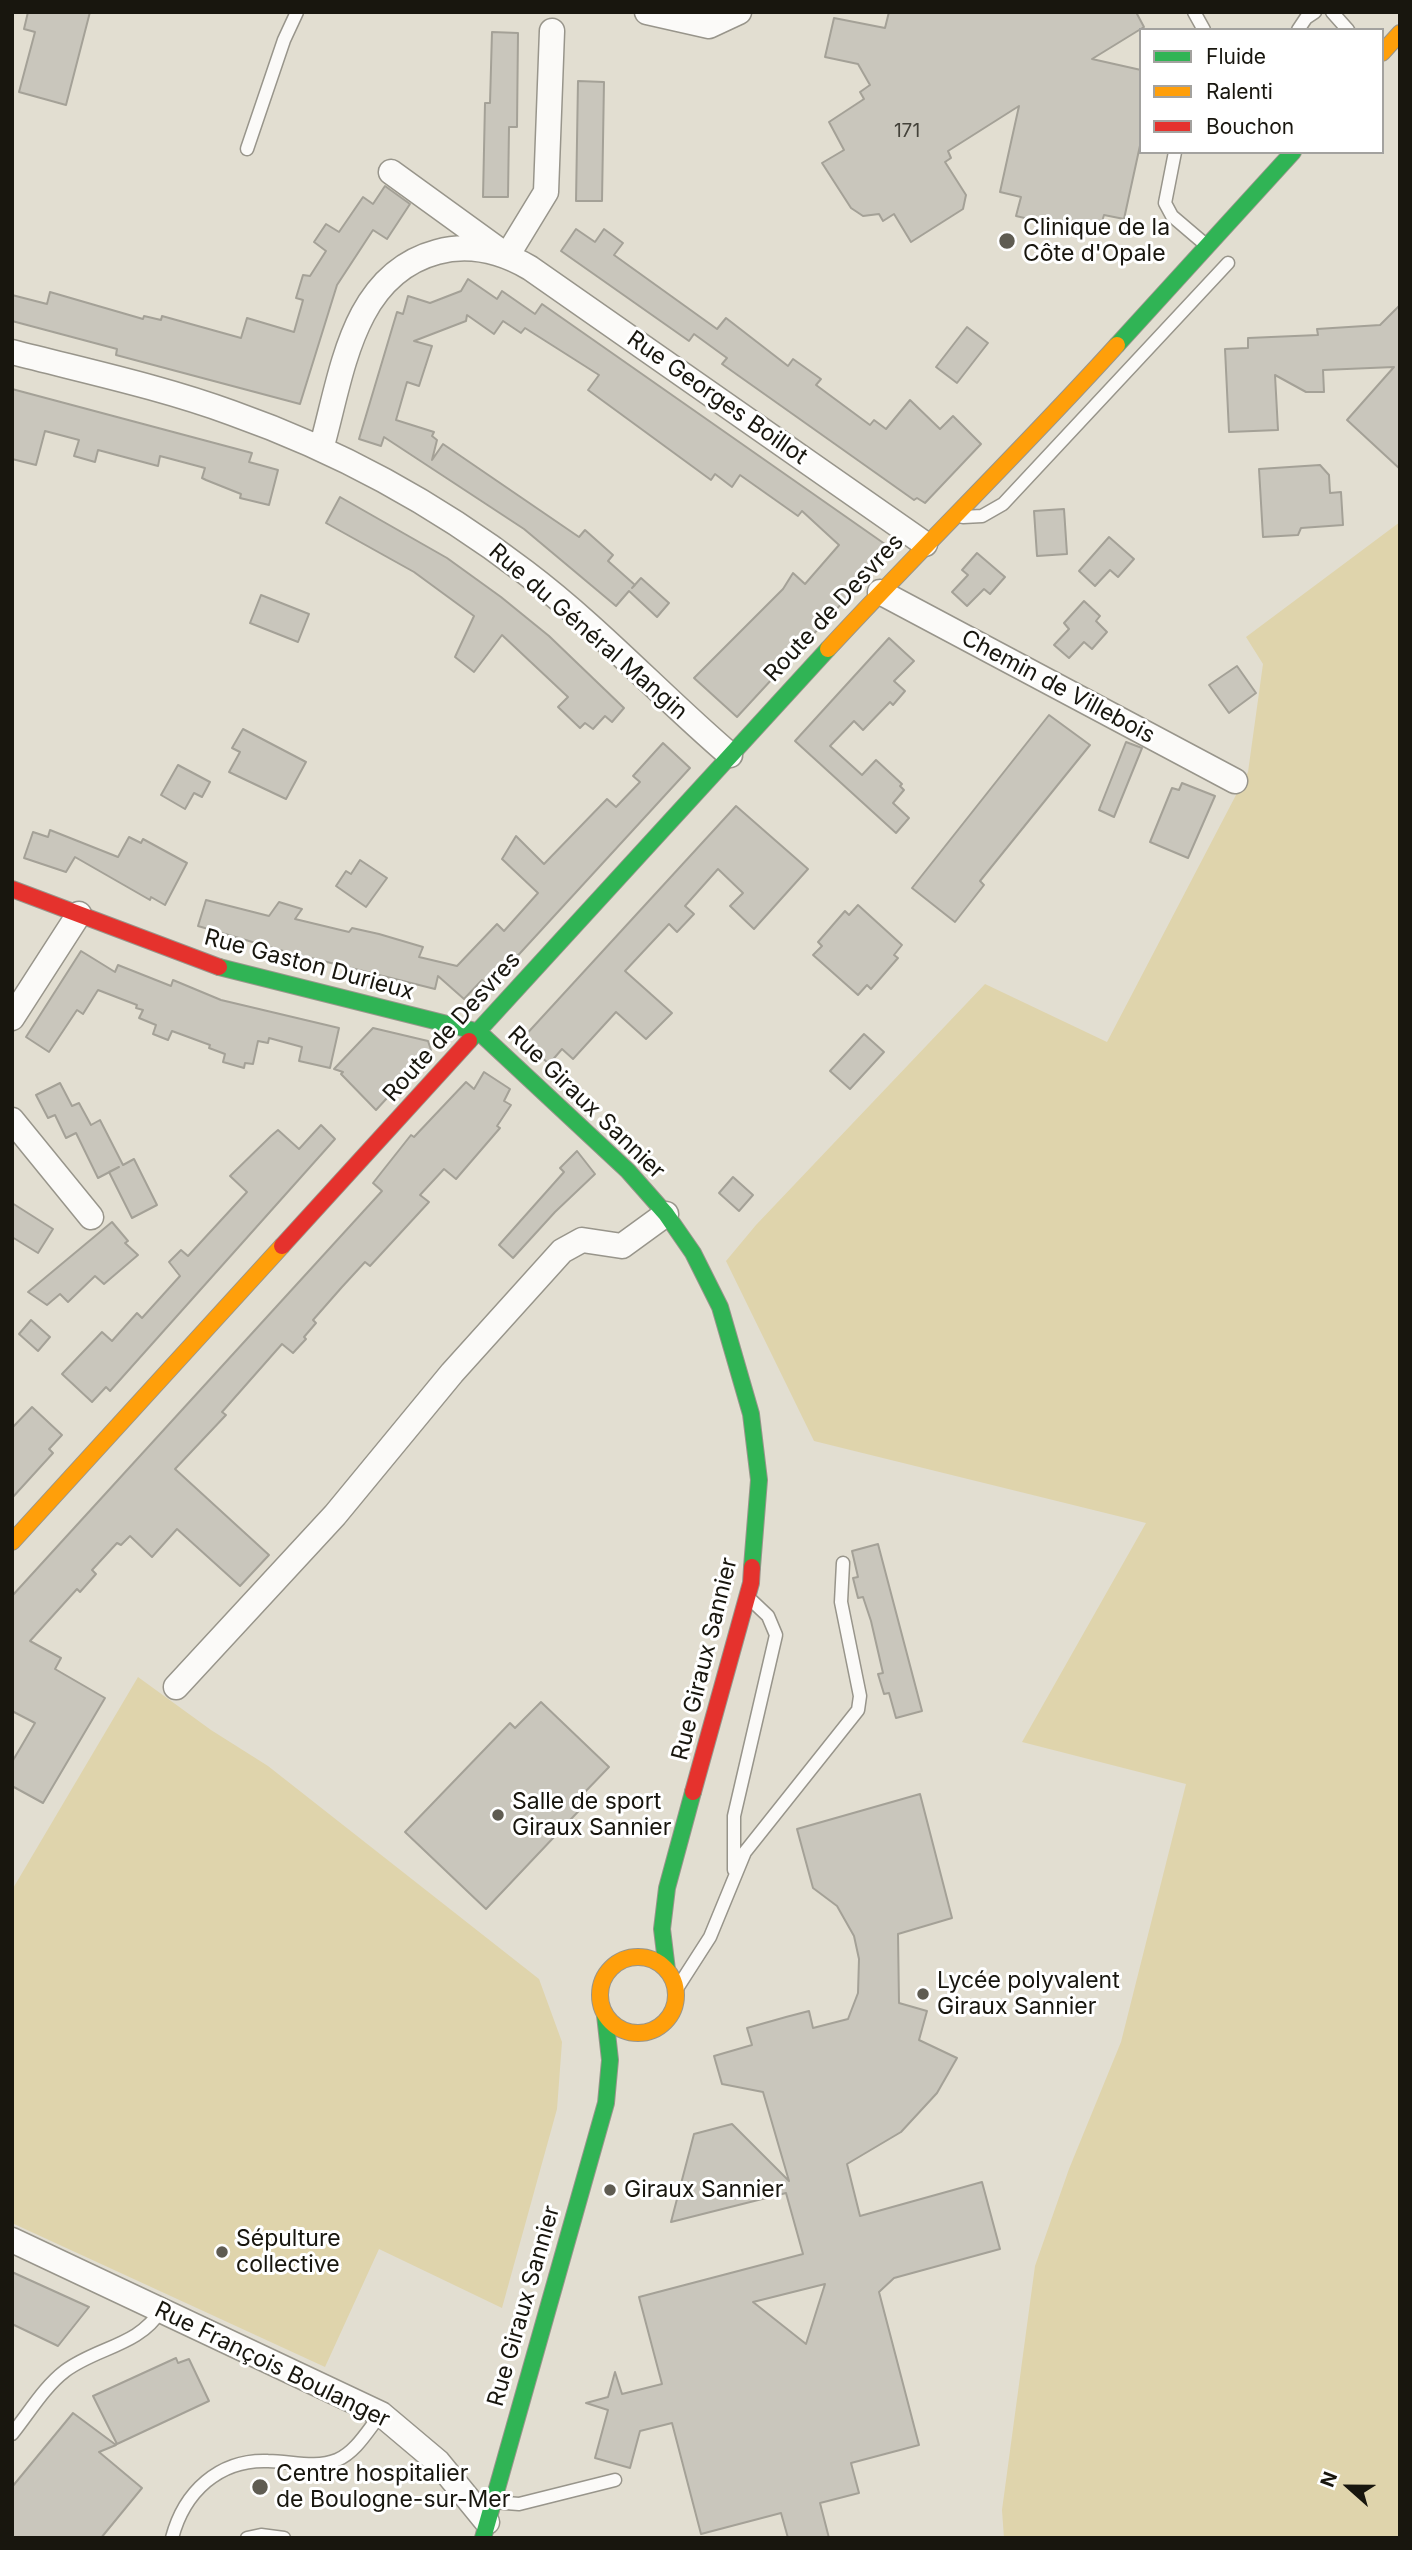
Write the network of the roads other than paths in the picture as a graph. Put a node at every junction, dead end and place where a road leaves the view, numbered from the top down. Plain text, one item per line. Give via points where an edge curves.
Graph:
1 (297, 12) edge
2 (647, 12) edge
3 (739, 12) edge
4 (1194, 12) edge
5 (1315, 12) edge
6 (1332, 12) edge
7 (1203, 28) edge
8 (1299, 28) edge
9 (1346, 28) edge
10 (552, 31) dead end
11 (1400, 33) edge
12 (1384, 51) edge
13 (247, 149) dead end
14 (1175, 154) edge
15 (1291, 154) edge
16 (391, 172) dead end
17 (1196, 227) junction
18 (1208, 246) junction
19 (1177, 248) dead end
20 (507, 256) junction
21 (1228, 263) dead end
22 (12, 352) edge
23 (1036, 408) dead end
24 (321, 449) junction
25 (952, 517) junction
26 (925, 544) junction
27 (880, 593) junction
28 (730, 755) junction
29 (1235, 781) dead end
30 (12, 889) edge
31 (79, 914) junction
32 (12, 1018) edge
33 (479, 1032) junction
34 (12, 1120) edge
35 (666, 1214) junction
36 (91, 1217) dead end
37 (12, 1542) edge
38 (843, 1563) dead end
39 (748, 1597) junction
40 (176, 1688) dead end
41 (734, 1874) junction
42 (667, 1888) junction
43 (619, 1961) junction
44 (667, 1970) junction
45 (676, 1990) junction
46 (605, 2015) junction
47 (653, 2030) junction
48 (606, 2103) junction
49 (12, 2240) edge
50 (160, 2310) junction
51 (381, 2414) junction
52 (12, 2434) edge
53 (615, 2480) dead end
54 (488, 2521) edge
55 (172, 2538) edge
56 (247, 2538) edge
57 (284, 2538) edge

1 - 13 lane
2 - 3 street via 709,26
4 - 7 lane
5 - 8 lane
6 - 9 lane
10 - 20 street via 546,192
11 - 12 street
14 - 17 lane via 1165,203 1172,216
15 - 18 street, Route de Desvres
16 - 20 street, Rue Georges Boillot
17 - 18 lane
17 - 19 street
18 - 25 street, Route de Desvres via 1038,432
20 - 24 street, Rue Georges Boillot via 454,248 419,257 390,275 360,318
20 - 26 street, Rue Georges Boillot
21 - 25 lane via 1003,505 982,516
22 - 24 street, Rue du Général Mangin via 192,400
23 - 26 street, Route de Desvres
24 - 28 street, Rue du Général Mangin via 407,494 519,567
25 - 26 street, Route de Desvres
26 - 27 street, Route de Desvres
27 - 28 street, Route de Desvres
27 - 29 street, Chemin de Villebois
28 - 33 street, Route de Desvres
30 - 31 street, Rue Gaston Durieux
31 - 32 street
31 - 33 street, Rue Gaston Durieux via 239,974
33 - 35 street, Rue Giraux Sannier via 589,1132
33 - 37 street, Route de Desvres
34 - 36 street
35 - 39 street, Rue Giraux Sannier via 715,1293 751,1414 759,1480
35 - 40 street via 628,1244 609,1246 582,1240 562,1251 452,1373 335,1515
38 - 41 lane via 841,1602 860,1696 858,1710 750,1845
39 - 41 lane via 768,1616 776,1635 734,1816
39 - 42 street, Rue Giraux Sannier
41 - 45 lane via 710,1937
42 - 43 street, Rue Giraux Sannier via 642,1935
42 - 44 street, Rue Giraux Sannier via 662,1929
43 - 44 street via 645,1957
43 - 46 street via 607,1971 601,1985
44 - 45 street
45 - 47 street via 670,2016
46 - 47 street via 626,2032
46 - 48 street, Rue Giraux Sannier via 610,2060
47 - 48 street, Rue Giraux Sannier via 633,2053
48 - 54 street, Rue Giraux Sannier
49 - 50 street, Rue François Boulanger
50 - 51 street, Rue François Boulanger
50 - 52 lane via 151,2326 136,2337 66,2371
51 - 54 street, Rue François Boulanger via 438,2462
51 - 55 lane via 355,2446 335,2460 313,2464 253,2461 214,2474 188,2499
53 - 54 lane via 519,2504
56 - 57 lane

